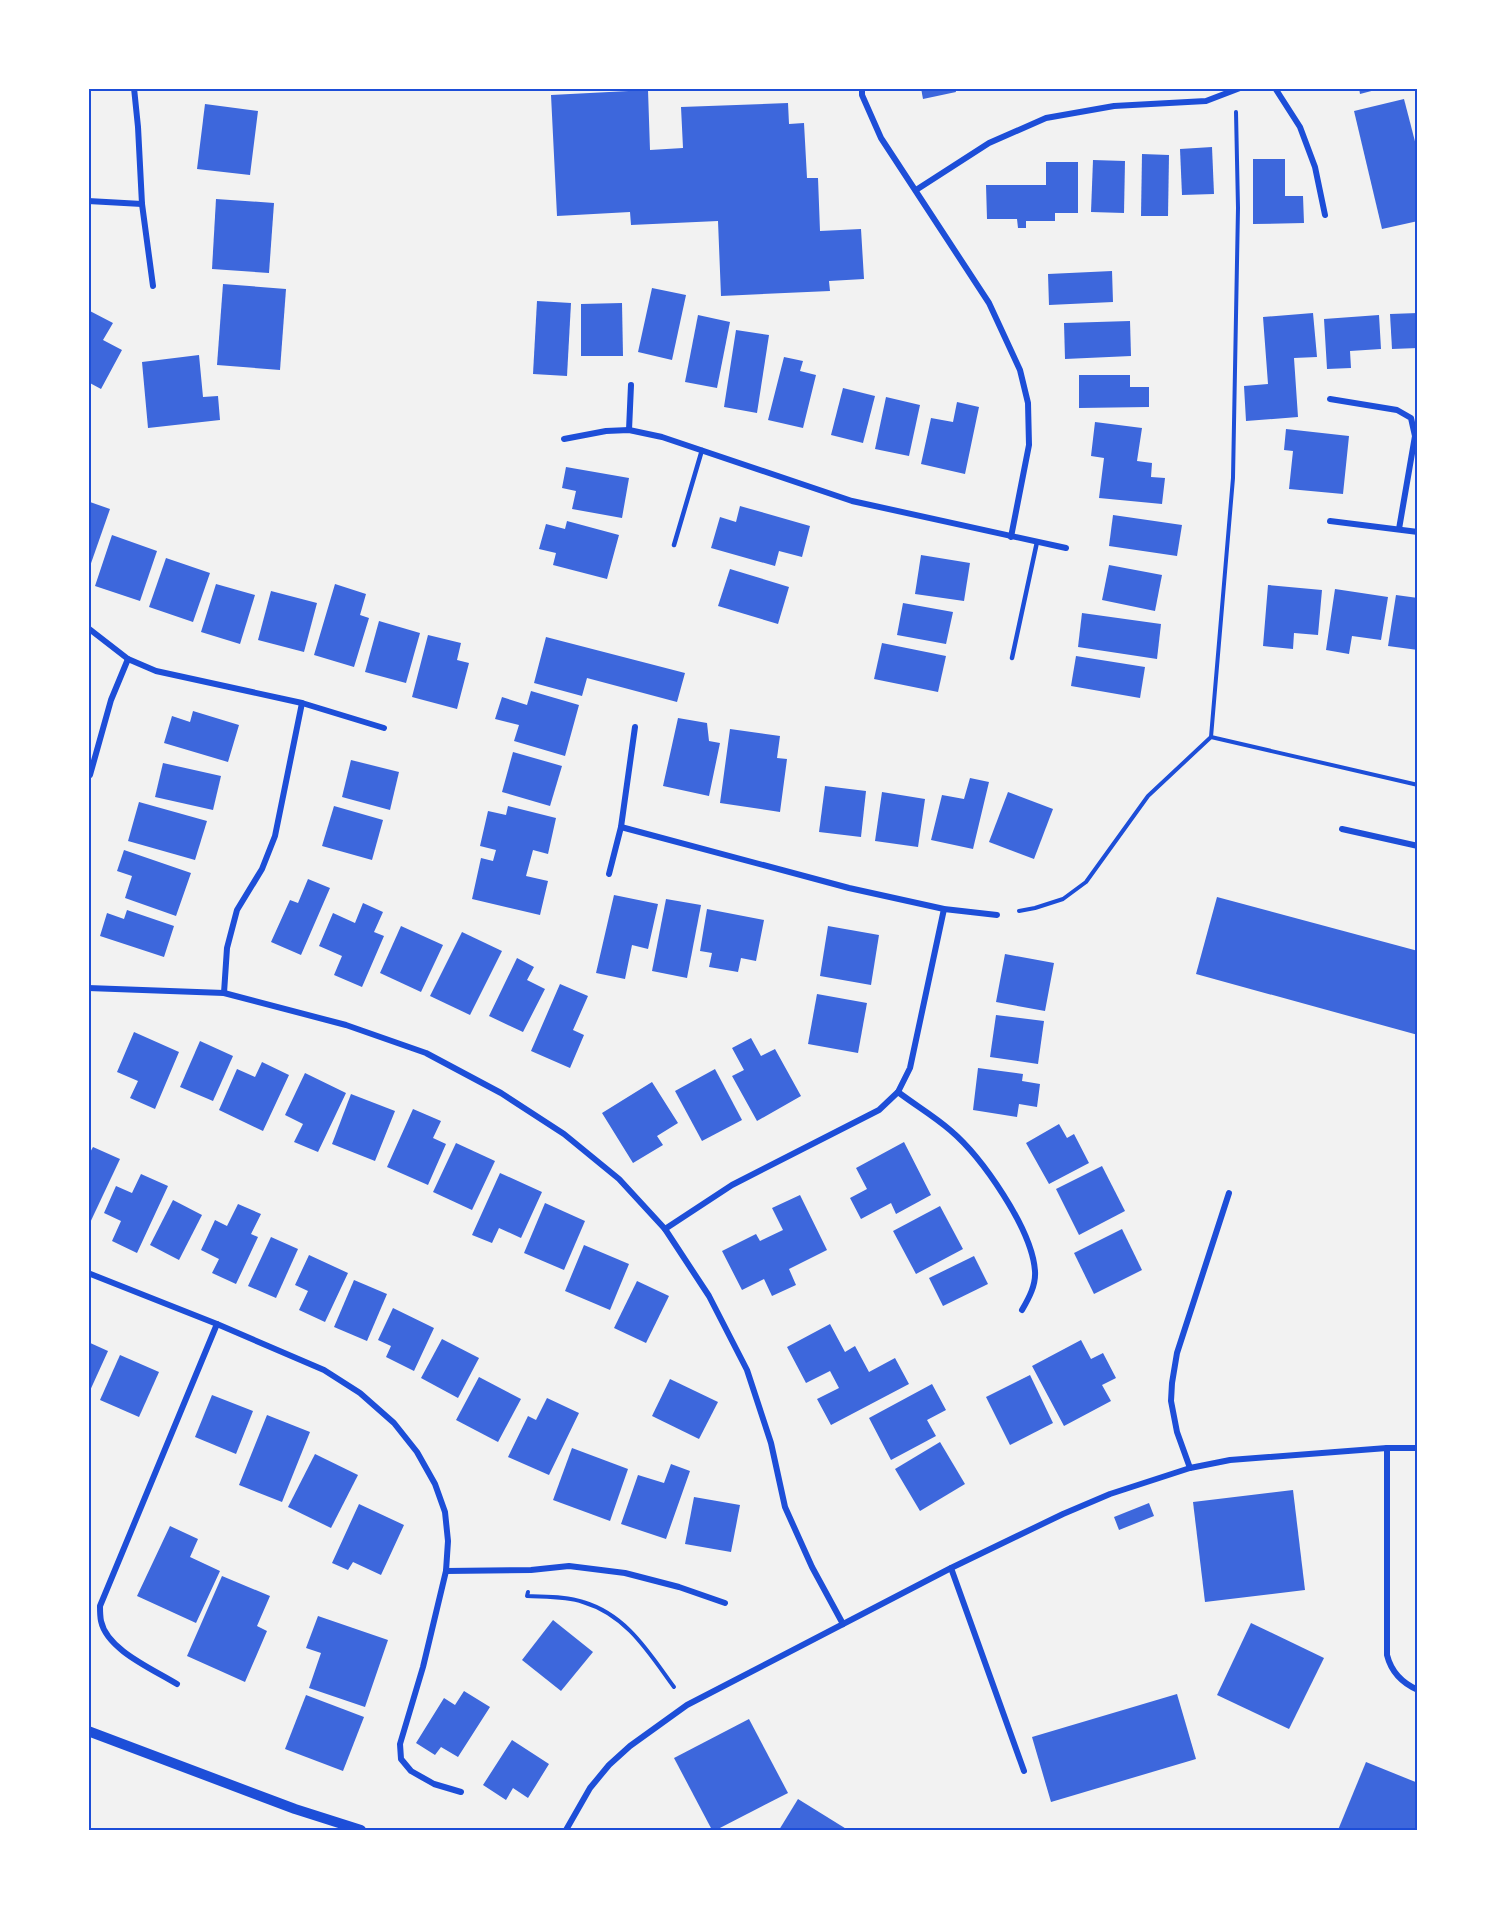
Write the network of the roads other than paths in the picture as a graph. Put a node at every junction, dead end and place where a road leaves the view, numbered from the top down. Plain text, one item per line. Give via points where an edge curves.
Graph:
1 (134, 88) edge
2 (862, 88) edge
3 (1275, 88) edge
4 (1238, 90) edge
5 (916, 190) junction
6 (88, 201) edge
7 (142, 204) junction
8 (1325, 215) dead end
9 (153, 286) dead end
10 (631, 385) dead end
11 (1330, 399) dead end
12 (629, 430) junction
13 (564, 439) dead end
14 (702, 450) junction
15 (1330, 521) dead end
16 (1399, 529) junction
17 (1418, 532) edge
18 (1011, 537) junction
19 (1037, 542) junction
20 (674, 545) dead end
21 (1066, 548) dead end
22 (88, 628) edge
23 (1012, 657) dead end
24 (128, 659) junction
25 (302, 703) junction
26 (635, 727) dead end
27 (384, 728) dead end
28 (90, 775) edge
29 (621, 828) junction
30 (1342, 829) dead end
31 (1418, 846) edge
32 (609, 874) dead end
33 (944, 909) junction
34 (998, 915) road end
35 (88, 988) edge
36 (224, 993) junction
37 (898, 1092) junction
38 (1229, 1194) dead end
39 (666, 1229) junction
40 (88, 1273) edge
41 (1022, 1310) dead end
42 (217, 1324) junction
43 (1387, 1448) junction
44 (1418, 1448) edge
45 (1190, 1468) junction
46 (951, 1568) junction
47 (446, 1571) junction
48 (725, 1603) dead end
49 (843, 1624) junction
50 (177, 1684) dead end
51 (1418, 1690) edge
52 (88, 1731) edge
53 (1024, 1772) dead end
54 (461, 1792) dead end
55 (361, 1830) edge
56 (566, 1830) edge

1 - 7 street
2 - 5 street via 881,138
3 - 8 street via 1300,127 1315,167
4 - 5 street via 1206,101 1114,106 1046,118 989,142
5 - 18 street via 989,303 1020,370 1028,403 1029,445
6 - 7 street
7 - 9 street
10 - 12 street
11 - 16 street via 1397,410 1411,418 1415,436
12 - 13 street
12 - 14 street
14 - 18 street via 852,501
14 - 20 lane
15 - 16 street
16 - 17 street
18 - 19 street
19 - 21 street
19 - 23 lane
22 - 24 street
24 - 25 street via 156,671
24 - 28 street via 111,700
25 - 27 street
25 - 36 street via 275,836 262,869 237,910 227,948
26 - 29 street
29 - 32 street
29 - 33 street
30 - 31 street
33 - 34 street
33 - 37 street via 910,1068
35 - 36 street
36 - 39 street via 346,1025 426,1053 564,1134 619,1179
37 - 39 street via 879,1110 732,1185
37 - 41 street via 950,1130 978,1157 1000,1188 1026,1239 1035,1271 1032,1292
38 - 45 street via 1177,1353 1172,1383 1177,1432
39 - 49 street via 709,1296 747,1370 771,1443 785,1507
40 - 42 street
42 - 47 street via 324,1370 394,1423 417,1452 445,1512
42 - 50 street via 100,1606 101,1621 109,1638 122,1651
43 - 44 street
43 - 45 street via 1230,1460
43 - 51 street via 1387,1654 1399,1678
45 - 46 street via 1110,1494
46 - 49 street
46 - 53 street
47 - 48 street via 569,1566 625,1573
47 - 54 street via 400,1744 401,1759 411,1771 434,1784
49 - 56 street via 687,1705 630,1746 590,1788
52 - 55 street

